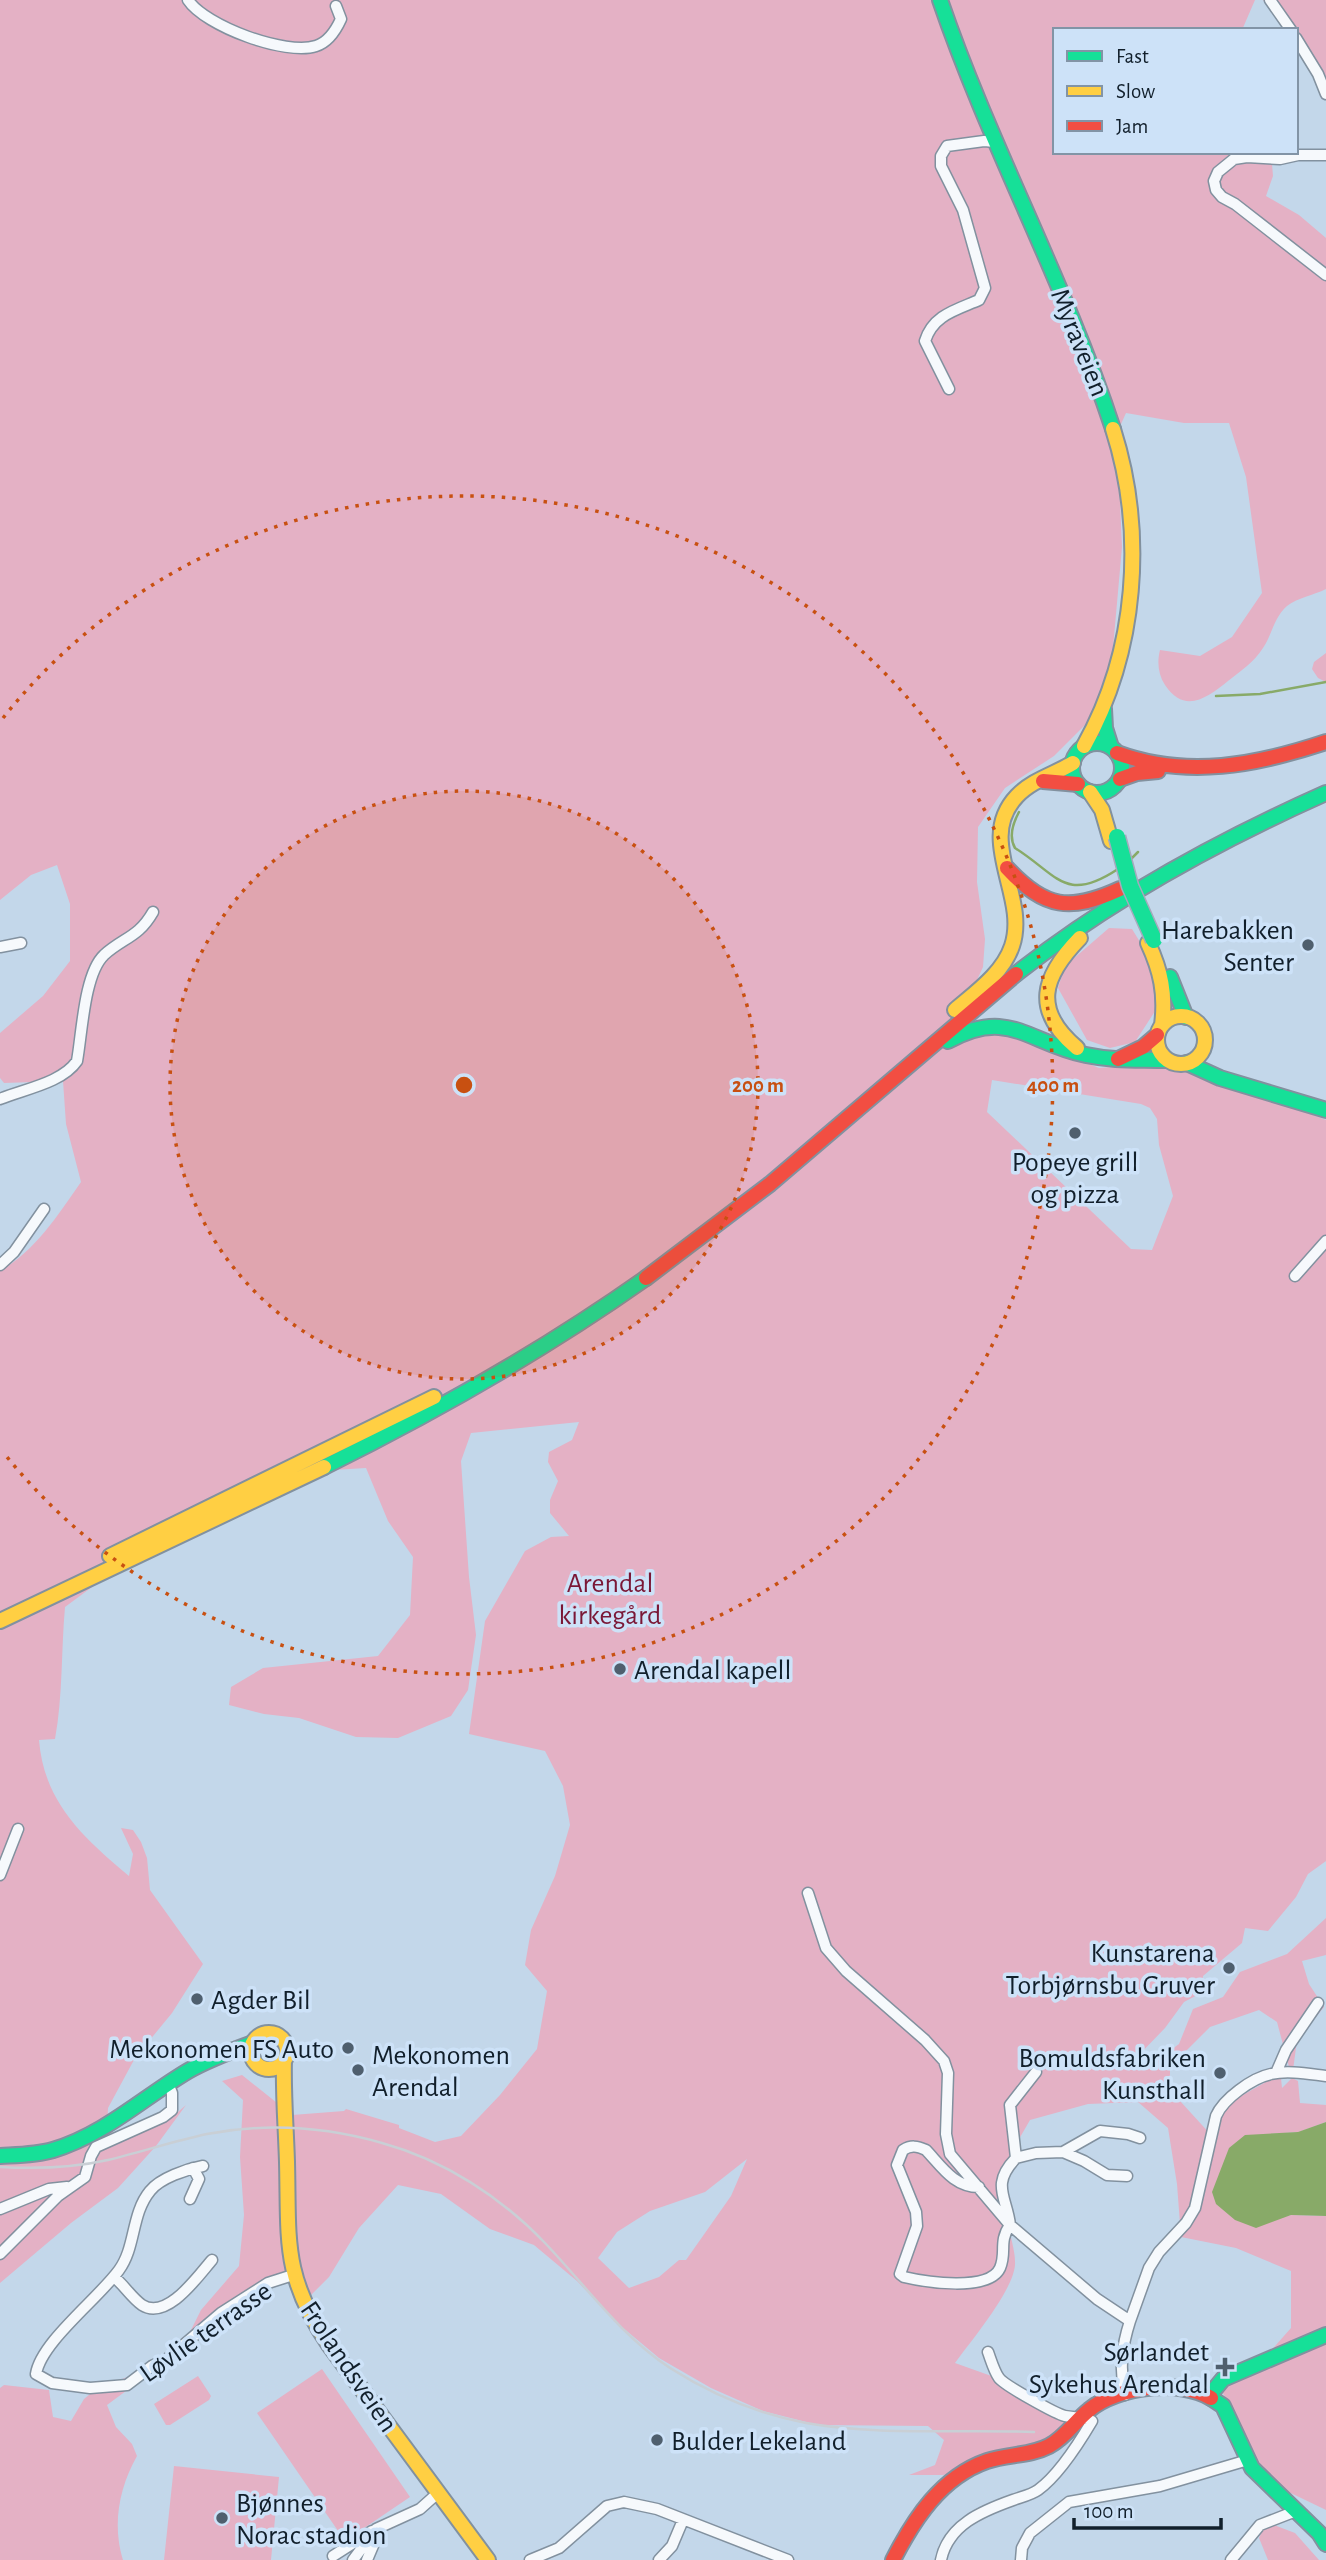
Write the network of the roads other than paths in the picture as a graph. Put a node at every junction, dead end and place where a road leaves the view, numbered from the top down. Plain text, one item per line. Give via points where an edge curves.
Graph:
1 (188, 0) edge
2 (940, 0) edge
3 (1270, 0) edge
4 (336, 6) dead end
5 (1290, 28) edge
6 (1298, 41) edge
7 (1326, 94) edge
8 (995, 142) junction
9 (1326, 155) edge
10 (1326, 275) edge
11 (949, 388) dead end
12 (1105, 701) junction
13 (1326, 744) edge
14 (1084, 746) junction
15 (1114, 750) junction
16 (1073, 763) junction
17 (1036, 782) junction
18 (1116, 783) junction
19 (1326, 785) edge
20 (1084, 788) junction
21 (1326, 793) edge
22 (1114, 839) junction
23 (1005, 866) junction
24 (1150, 879) junction
25 (153, 912) dead end
26 (1151, 942) junction
27 (21, 943) dead end
28 (0, 947) edge
29 (1186, 1017) junction
30 (939, 1026) junction
31 (1160, 1030) junction
32 (1204, 1045) junction
33 (1086, 1054) junction
34 (1118, 1059) junction
35 (1167, 1059) junction
36 (1187, 1063) junction
37 (1236, 1081) junction
38 (886, 1087) junction
39 (0, 1099) edge
40 (1326, 1110) edge
41 (44, 1209) dead end
42 (1326, 1241) edge
43 (0, 1265) edge
44 (1295, 1276) dead end
45 (0, 1609) edge
46 (0, 1621) edge
47 (18, 1829) dead end
48 (0, 1875) edge
49 (808, 1893) dead end
50 (1318, 2003) dead end
51 (253, 2043) junction
52 (215, 2059) junction
53 (284, 2060) junction
54 (260, 2066) junction
55 (1036, 2072) dead end
56 (1276, 2073) junction
57 (1326, 2076) edge
58 (168, 2083) junction
59 (283, 2104) junction
60 (1140, 2138) dead end
61 (1063, 2152) junction
62 (0, 2156) edge
63 (1016, 2158) junction
64 (1127, 2176) dead end
65 (71, 2186) junction
66 (979, 2187) junction
67 (190, 2199) dead end
68 (0, 2209) edge
69 (1010, 2225) junction
70 (0, 2254) edge
71 (212, 2260) dead end
72 (293, 2275) junction
73 (114, 2277) junction
74 (1130, 2321) junction
75 (1326, 2335) edge
76 (988, 2352) dead end
77 (1125, 2395) junction
78 (1209, 2396) junction
79 (1083, 2416) junction
80 (1248, 2460) junction
81 (439, 2492) junction
82 (1296, 2511) junction
83 (683, 2520) junction
84 (376, 2529) junction
85 (1326, 2544) edge
86 (333, 2556) dead end
87 (353, 2560) edge
88 (367, 2560) edge
89 (488, 2560) edge
90 (531, 2560) edge
91 (659, 2560) edge
92 (788, 2560) edge
93 (893, 2560) edge
94 (941, 2560) edge
95 (1021, 2560) edge
96 (1231, 2560) edge

1 - 4 street via 198,11 240,33 305,48 331,36 341,19
2 - 8 main road, Myraveien
3 - 5 street
6 - 7 street
8 - 11 street via 947,146 941,156 941,166 963,209 985,288 979,300 940,317 926,336
8 - 12 main road, Myraveien via 1105,401 1130,499 1132,550 1125,628 1118,668
9 - 10 street via 1234,159 1214,181 1222,197
12 - 14 main road, Myraveien
12 - 15 main road, Myraveien via 1104,728
13 - 15 main road via 1263,761 1217,767 1159,765
13 - 18 main road via 1252,768 1152,771
14 - 15 main road via 1097,743
14 - 16 main road
15 - 18 main road via 1122,768
16 - 17 main road
16 - 20 main road via 1073,773
17 - 20 main road via 1061,781
17 - 23 main road via 1013,799 1002,819 999,839
18 - 20 main road via 1103,792
18 - 22 main road via 1110,804
19 - 24 main road via 1224,832
20 - 22 main road via 1102,810
21 - 24 main road
22 - 26 main road, bridge
23 - 24 main road via 1030,892 1066,905 1099,900
23 - 30 main road via 1017,919 1013,944 999,970
24 - 30 main road via 1063,931
24 - 33 main road via 1068,949 1051,974 1045,996 1049,1019 1065,1040
24 - 38 main road via 1032,962
25 - 39 street via 135,935 99,960 89,986 77,1061 71,1070
26 - 29 main road
26 - 31 main road via 1165,985
27 - 28 street
29 - 31 main road via 1173,1018
29 - 32 main road via 1201,1028
30 - 45 main road via 726,1208 539,1337 423,1402
31 - 34 main road via 1143,1047
31 - 35 main road via 1158,1049
32 - 36 main road
32 - 37 main road
33 - 34 main road
33 - 38 main road via 1018,1029 983,1026 957,1035
34 - 35 main road
35 - 36 main road
36 - 37 main road
37 - 40 main road
38 - 46 main road via 680,1255 473,1388 254,1502
41 - 43 street
42 - 44 street
47 - 48 street
49 - 66 street via 826,1948 944,2061 949,2088 947,2146
50 - 56 street
51 - 52 main road
51 - 53 main road via 263,2034 276,2035 286,2046
51 - 54 main road via 252,2055
52 - 54 main road
52 - 58 main road
53 - 54 main road via 275,2068
53 - 59 main road, Frolandsveien
54 - 59 main road, Frolandsveien
55 - 63 street via 1010,2105
56 - 57 street
56 - 74 street via 1221,2104 1195,2208 1149,2268
58 - 62 main road via 73,2144 33,2155
58 - 65 street via 172,2110 96,2147 85,2177
59 - 72 main road, Frolandsveien
60 - 61 street via 1100,2131
61 - 63 street
61 - 64 street via 1107,2175
63 - 69 street via 1001,2187
65 - 68 street via 49,2189
65 - 70 street
66 - 69 street
66 - 69 street via 966,2187 952,2178 920,2147 903,2150 897,2165 916,2211 917,2226 901,2274 937,2283 987,2279 1000,2267 1003,2234
67 - 73 street, Løvlie terrasse via 199,2179 198,2167 150,2189
69 - 74 street
71 - 73 street, Løvlie terrasse via 177,2298 158,2309 144,2306
72 - 73 street, Løvlie terrasse via 268,2283 221,2313 167,2359 127,2385 90,2388 52,2383 37,2376 37,2365 51,2343
72 - 81 main road, Frolandsveien via 310,2315
74 - 77 street via 1120,2364
75 - 78 main road via 1223,2379
76 - 79 street via 998,2377 1006,2384 1055,2412
77 - 78 main road via 1170,2386 1189,2387
77 - 79 main road via 1091,2408
78 - 80 main road via 1223,2406
79 - 93 main road via 1055,2444 1035,2453 987,2461 954,2479 916,2519
79 - 94 street via 1092,2421 1042,2487 971,2518 946,2542
80 - 82 main road
80 - 95 street via 1160,2486 1069,2502 1030,2533
81 - 84 street via 420,2509
81 - 89 main road, Frolandsveien
82 - 85 main road
82 - 96 street via 1260,2525
83 - 90 street via 637,2503 616,2503 594,2516 559,2549
83 - 91 street via 672,2546
83 - 92 street
84 - 86 street
84 - 87 street
84 - 88 street

